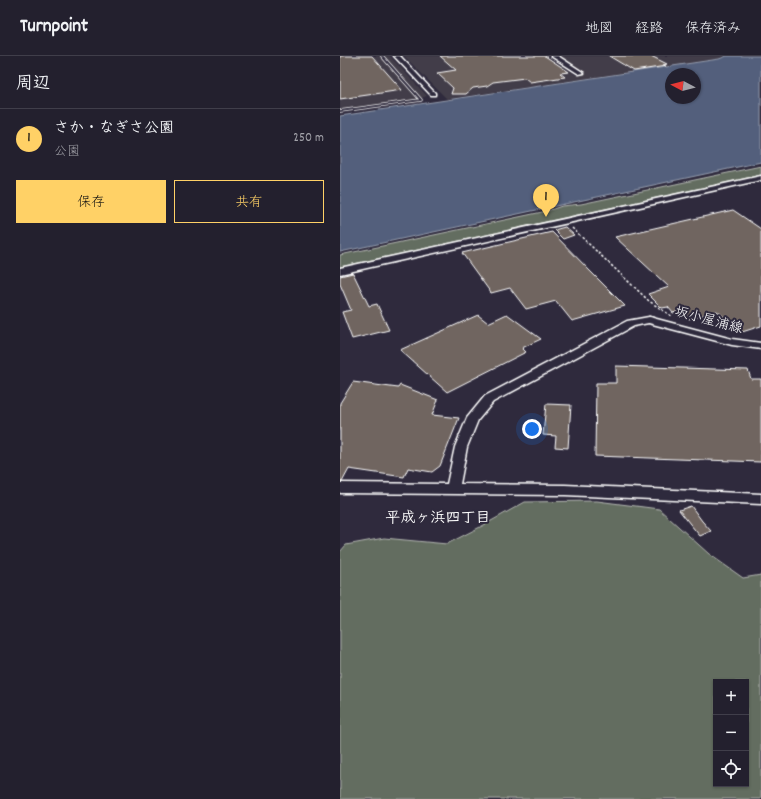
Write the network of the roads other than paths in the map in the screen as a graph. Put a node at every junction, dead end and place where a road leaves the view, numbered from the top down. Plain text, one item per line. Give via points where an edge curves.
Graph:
1 (382, 56) edge
2 (397, 56) edge
3 (554, 56) edge
4 (581, 73) dead end
5 (433, 94) dead end
6 (340, 111) edge
7 (761, 178) edge
8 (340, 271) edge
9 (650, 320) joint
10 (761, 346) edge
11 (340, 488) edge
12 (452, 489) junction
13 (761, 499) edge

1 - 6 lane via 421,100
2 - 5 street
3 - 4 street
7 - 8 street
9 - 10 main road, 坂小屋浦線 via 722,340
9 - 12 street via 631,324 489,399 473,418 461,447
11 - 12 street
12 - 13 street via 565,490

